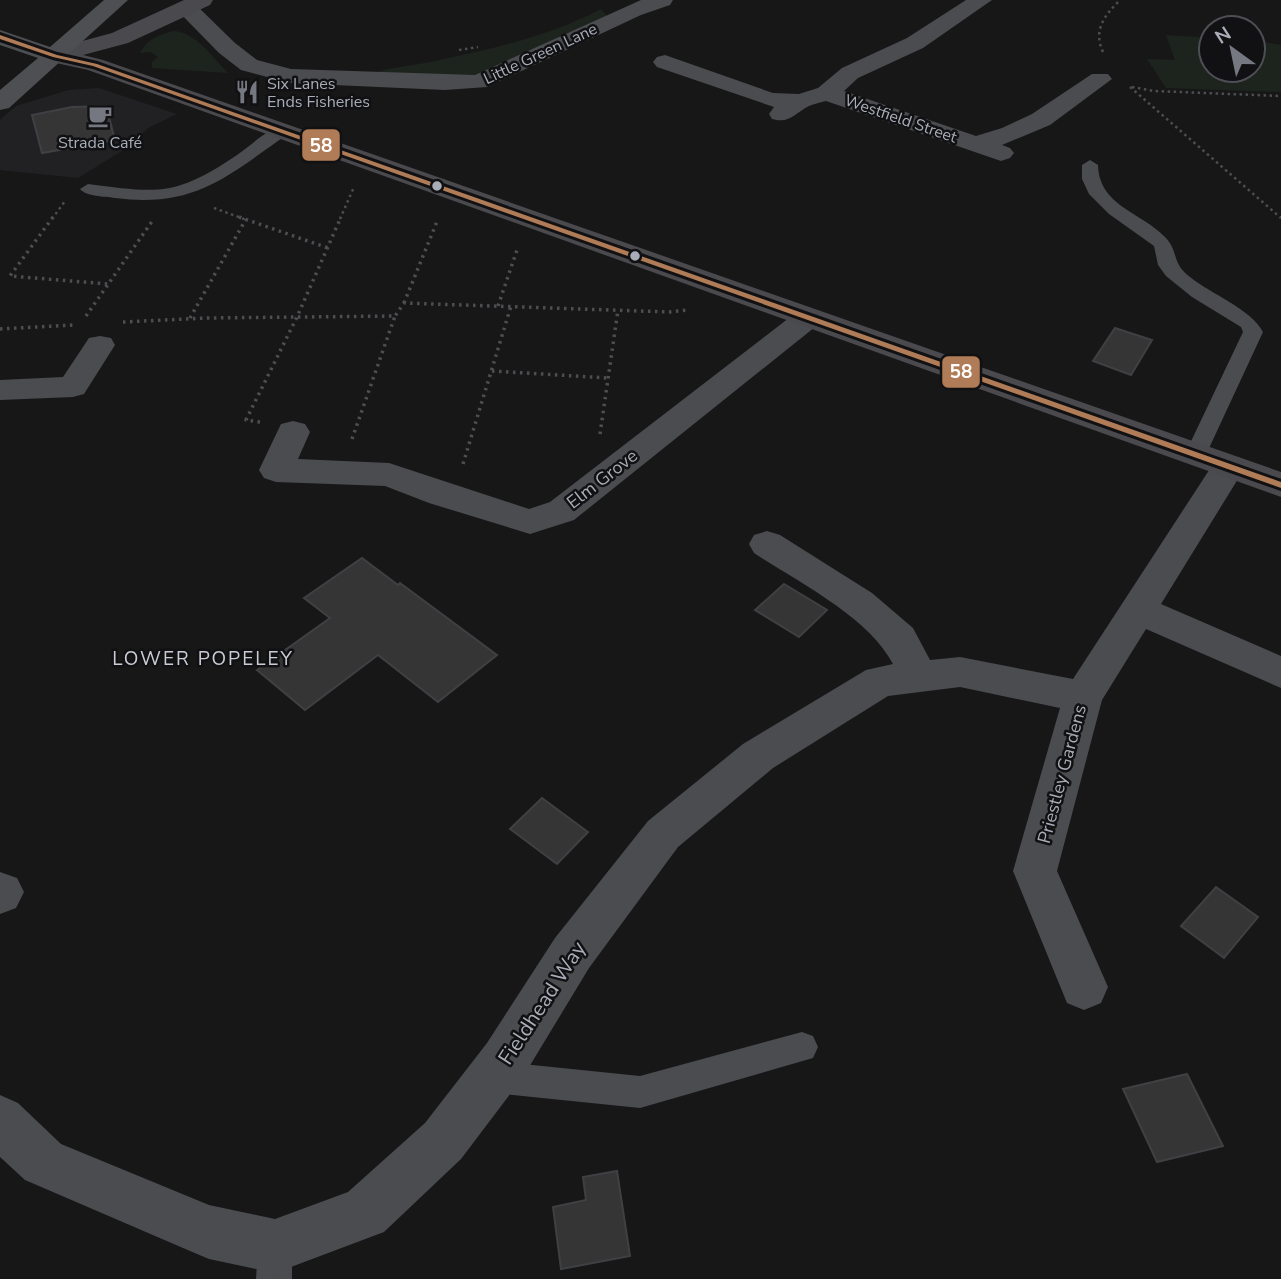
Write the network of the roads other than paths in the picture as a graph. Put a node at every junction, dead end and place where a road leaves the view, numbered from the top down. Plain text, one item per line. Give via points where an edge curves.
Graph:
1 (117, 0) edge
2 (662, 0) edge
3 (978, 0) edge
4 (194, 4) edge
5 (0, 37) edge
6 (55, 56) junction
7 (665, 62) dead end
8 (1111, 79) road end
9 (827, 93) junction
10 (0, 103) edge
11 (282, 131) junction
12 (975, 144) junction
13 (1001, 153) dead end
14 (1090, 165) dead end
15 (88, 189) road end
16 (809, 317) junction
17 (110, 334) road end
18 (0, 390) edge
19 (293, 432) dead end
20 (1212, 460) junction
21 (1281, 485) edge
22 (767, 544) dead end
23 (1138, 610) junction
24 (1281, 673) edge
25 (919, 677) junction
26 (1083, 697) junction
27 (1084, 987) dead end
28 (802, 1047) dead end
29 (493, 1077) junction
30 (0, 1121) edge
31 (275, 1262) edge

1 - 6 main road
2 - 4 street, Little Green Lane via 479,82 445,83 290,76 249,65 227,48
3 - 9 street, Westfield Street via 915,43 850,73
4 - 6 main road via 120,38
5 - 6 main road
6 - 10 main road
6 - 11 main road via 95,65
7 - 9 street, Westfield Street via 790,107
8 - 12 street, Westfield Street via 1044,120 1008,137
9 - 12 street, Westfield Street
11 - 15 lane via 194,188 174,194
11 - 16 main road
12 - 13 street, Westfield Street
14 - 20 lane via 1093,186 1113,209 1159,241 1171,271 1249,324 1252,331
16 - 19 street, Elm Grove via 562,511 530,522 389,475 276,470
16 - 20 main road
17 - 18 street via 73,387
20 - 21 main road
20 - 23 street, Priestley Gardens
22 - 25 street via 859,603 899,638
23 - 24 street
23 - 26 street, Priestley Gardens
25 - 26 street, Fieldhead Way via 960,672
25 - 29 street, Fieldhead Way via 880,681 758,756 663,834 572,953
26 - 27 street, Priestley Gardens via 1035,872
28 - 29 lane via 640,1092
29 - 31 street, Fieldhead Way via 443,1141 365,1213
30 - 31 street, Fieldhead Way via 43,1162

